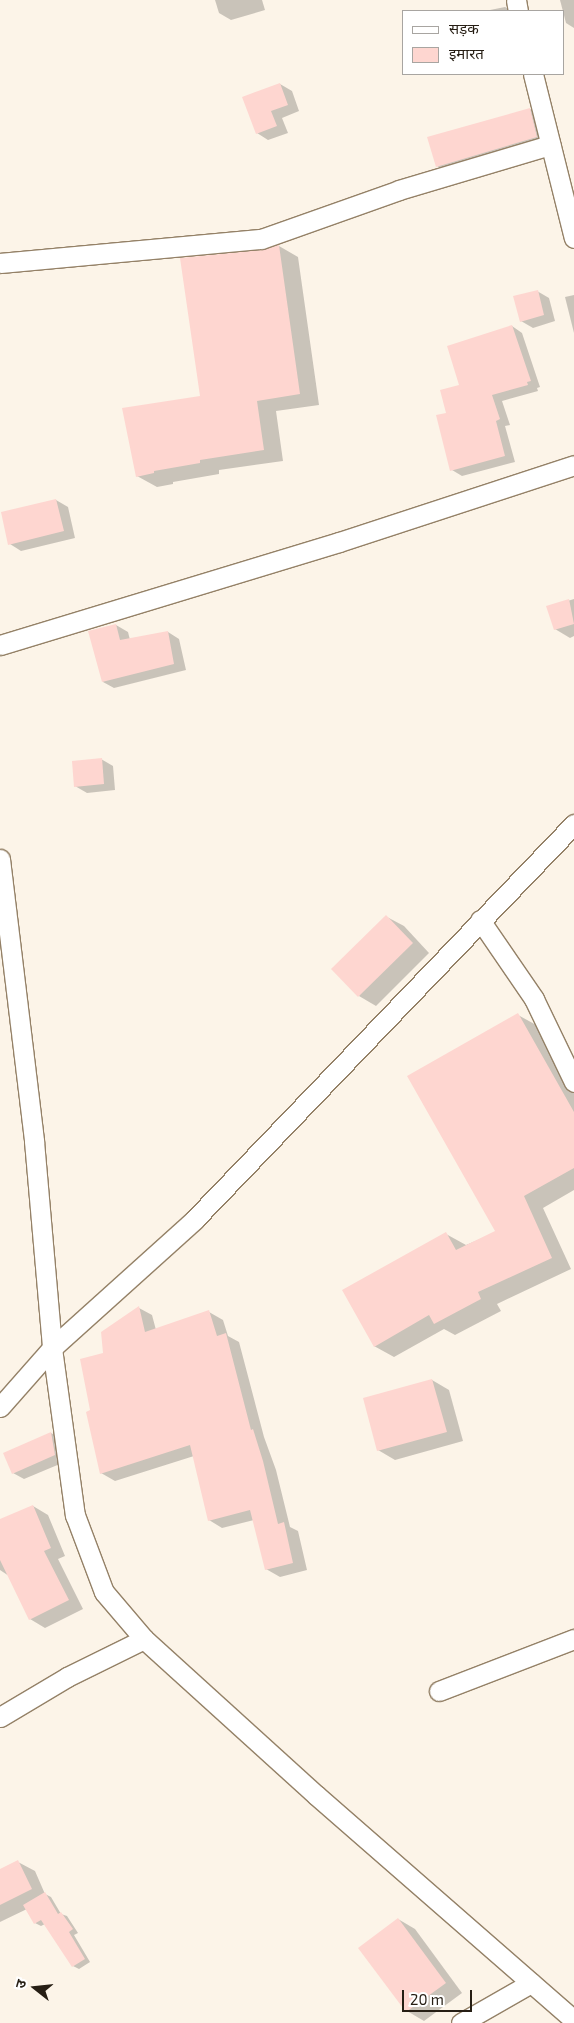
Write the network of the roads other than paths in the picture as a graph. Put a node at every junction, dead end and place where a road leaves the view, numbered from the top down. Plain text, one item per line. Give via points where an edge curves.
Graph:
1 (533, 75) edge
2 (550, 145) junction
3 (574, 238) edge
4 (0, 263) edge
5 (574, 465) edge
6 (0, 645) edge
7 (574, 824) edge
8 (0, 859) edge
9 (480, 920) junction
10 (574, 1082) edge
11 (52, 1348) junction
12 (0, 1407) edge
13 (144, 1639) junction
14 (574, 1640) edge
15 (439, 1691) dead end
16 (0, 1717) edge
17 (532, 1983) junction
18 (574, 2020) edge
19 (461, 2023) edge

1 - 2 street
2 - 3 street
2 - 4 street via 399,190 261,239
5 - 6 street via 339,542
7 - 9 street
8 - 11 street via 34,1141
9 - 10 street via 534,999
9 - 11 street via 194,1220
11 - 12 street
11 - 13 street via 74,1515 104,1592
13 - 16 street via 66,1677
13 - 17 street via 316,1795
14 - 15 street
17 - 18 street
17 - 19 street

